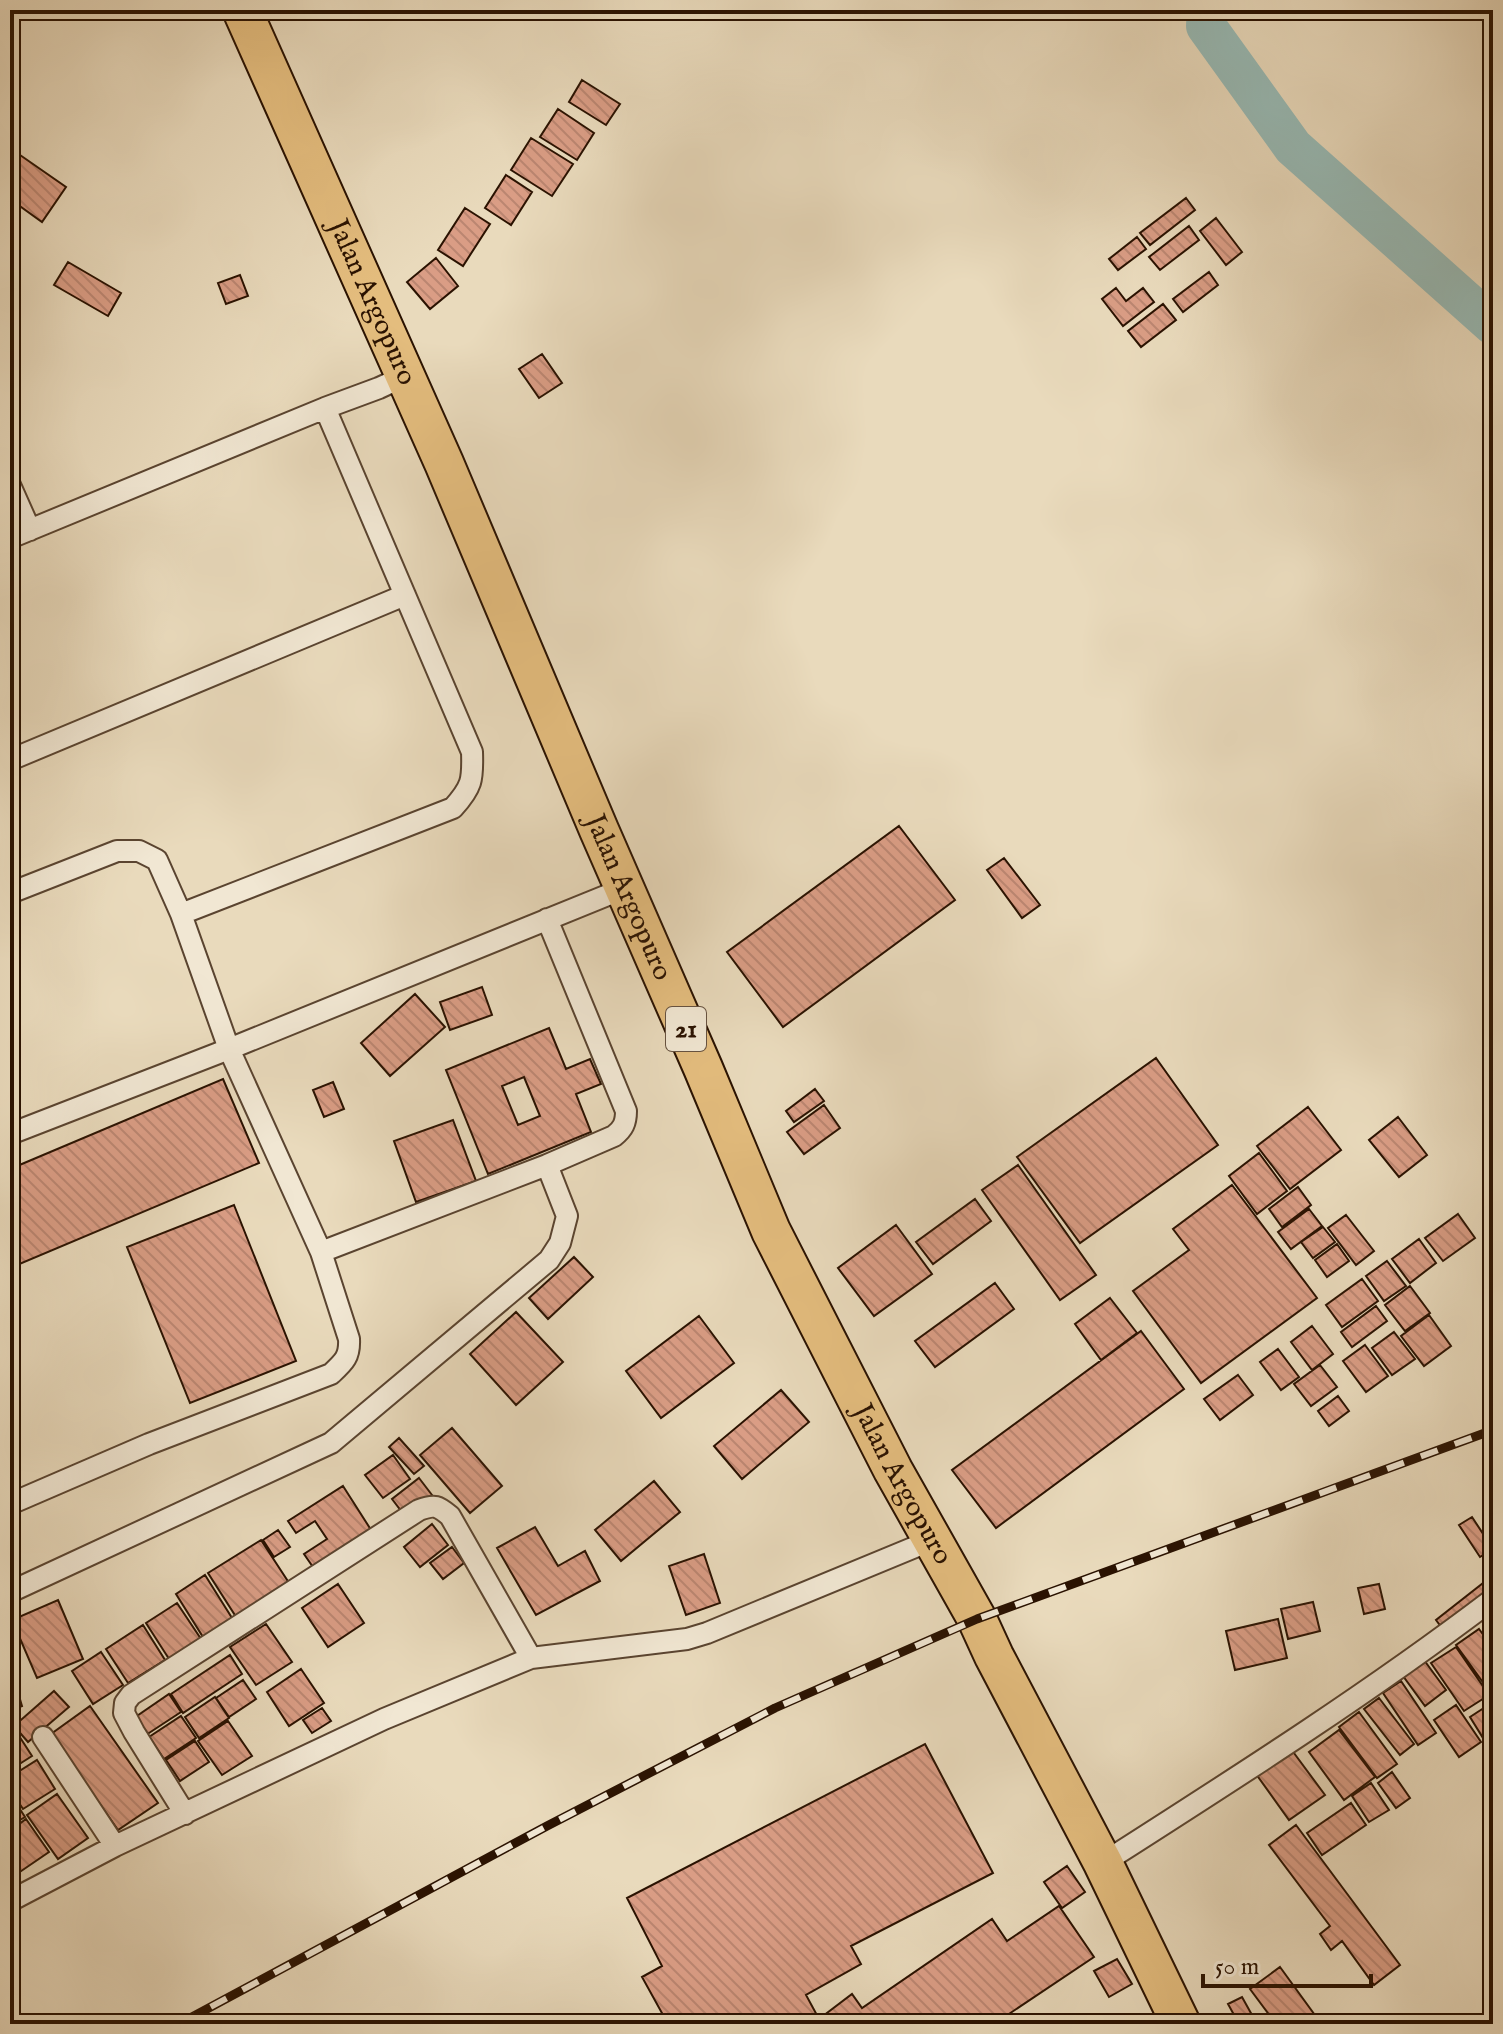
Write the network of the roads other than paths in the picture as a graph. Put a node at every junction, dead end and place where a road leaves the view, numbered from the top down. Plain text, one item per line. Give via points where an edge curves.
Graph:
1 (242, 10) edge
2 (405, 376) junction
3 (325, 408) junction
4 (10, 485) edge
5 (30, 530) junction
6 (10, 538) edge
7 (405, 595) junction
8 (10, 760) edge
9 (625, 888) junction
10 (10, 893) edge
11 (181, 914) junction
12 (547, 919) junction
13 (229, 1049) junction
14 (10, 1134) edge
15 (547, 1165) junction
16 (321, 1252) junction
17 (10, 1504) edge
18 (932, 1540) junction
19 (10, 1592) edge
20 (1493, 1599) edge
21 (531, 1658) junction
22 (43, 1737) dead end
23 (185, 1814) junction
24 (115, 1846) junction
25 (1103, 1863) junction
26 (10, 1901) edge
27 (1181, 2024) edge

1 - 2 highway, Jalan Argopuro / 21
2 - 3 street
2 - 9 highway, Jalan Argopuro / 21
3 - 5 street
3 - 7 street
4 - 5 street
5 - 6 street
7 - 8 street
7 - 11 street via 472,752 467,793 453,808
9 - 12 street
9 - 18 highway, Jalan Argopuro / 21 via 771,1231
10 - 11 street via 117,851 139,851 157,860
11 - 13 street
12 - 13 street
12 - 15 street via 626,1111 622,1130 614,1136
13 - 14 street
13 - 16 street
15 - 16 street
15 - 19 street via 567,1216 549,1260 331,1443
16 - 17 street via 349,1339 349,1351 331,1374
18 - 21 street via 687,1639
18 - 25 highway, Jalan Argopuro / 21
20 - 25 street via 1285,1746
21 - 23 street via 384,1719
21 - 23 street via 450,1516 439,1507 419,1510 131,1695 124,1713
22 - 24 street
23 - 24 street
24 - 26 street
25 - 27 highway, Jalan Argopuro / 21

